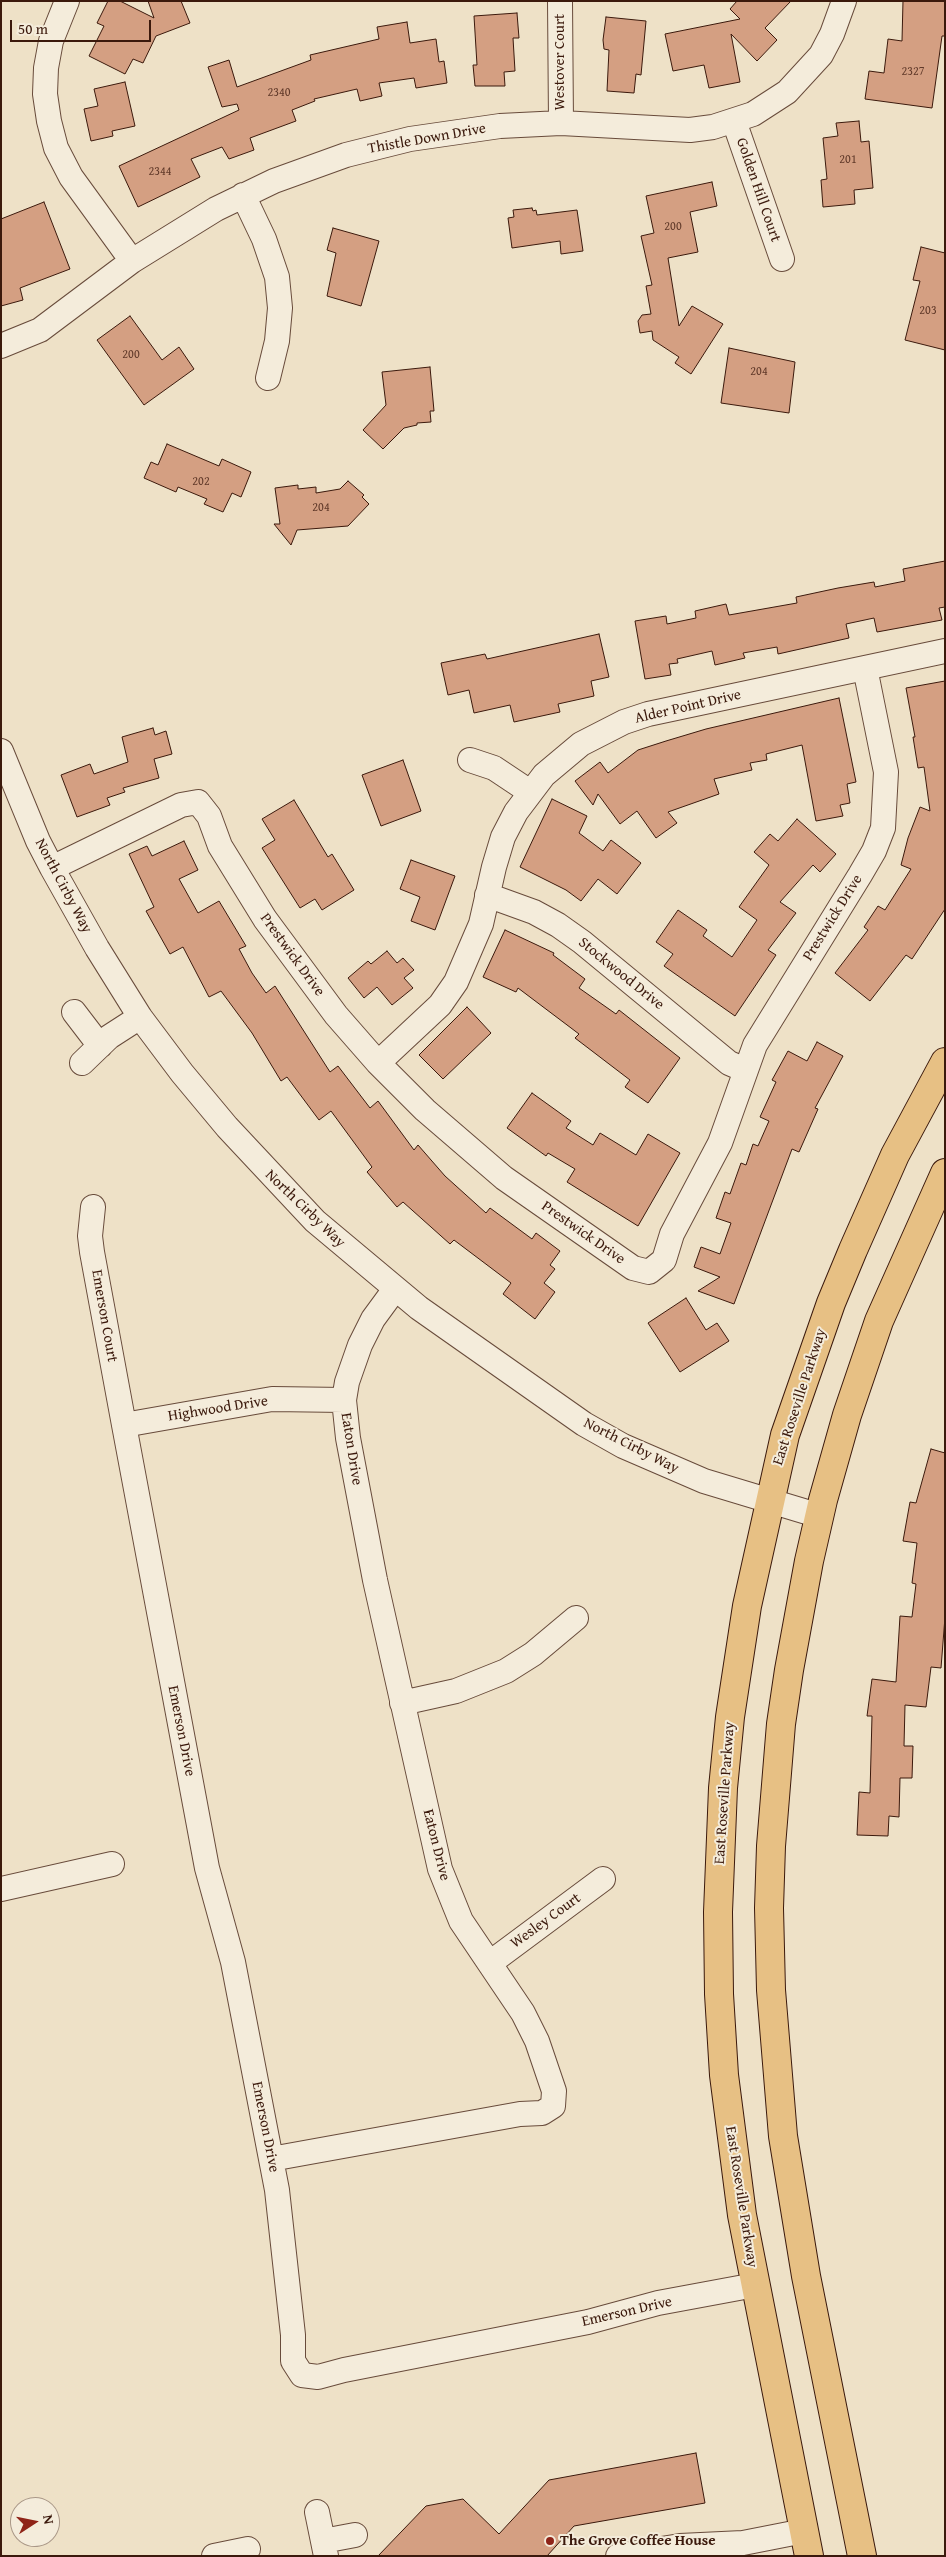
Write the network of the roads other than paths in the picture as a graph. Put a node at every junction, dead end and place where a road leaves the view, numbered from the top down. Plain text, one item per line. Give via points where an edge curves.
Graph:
1 (67, 1) edge
2 (560, 1) edge
3 (844, 1) edge
4 (734, 121) junction
5 (560, 123) junction
6 (243, 195) junction
7 (782, 259) dead end
8 (132, 261) junction
9 (1, 346) edge
10 (268, 378) dead end
11 (945, 651) edge
12 (865, 668) junction
13 (1, 750) edge
14 (470, 760) dead end
15 (530, 792) junction
16 (52, 868) junction
17 (487, 895) junction
18 (74, 1012) dead end
19 (140, 1017) junction
20 (100, 1046) junction
21 (945, 1062) edge
22 (82, 1063) dead end
23 (378, 1063) junction
24 (745, 1070) junction
25 (945, 1173) edge
26 (93, 1207) dead end
27 (395, 1289) junction
28 (344, 1400) junction
29 (124, 1424) junction
30 (769, 1502) junction
31 (820, 1516) junction
32 (576, 1618) dead end
33 (402, 1703) junction
34 (112, 1864) dead end
35 (602, 1879) dead end
36 (1, 1889) edge
37 (490, 1963) junction
38 (271, 2159) junction
39 (755, 2285) junction
40 (317, 2512) dead end
41 (355, 2535) dead end
42 (806, 2544) edge
43 (324, 2548) edge
44 (248, 2549) dead end
45 (718, 2550) edge
46 (665, 2552) edge
47 (214, 2556) edge
48 (618, 2556) edge
49 (862, 2556) edge

1 - 8 street via 50,41 45,94 49,121 56,148 70,177
2 - 5 street, Westover Court
3 - 4 street, Thistle Down Drive via 825,48 805,75 770,105
4 - 5 street, Thistle Down Drive via 690,130
4 - 7 street, Golden Hill Court
5 - 6 street, Thistle Down Drive via 482,128 410,139 323,163
6 - 8 street, Thistle Down Drive
6 - 10 street via 264,239 277,277 280,308 277,341
8 - 9 street, Thistle Down Drive via 60,317
11 - 12 street, Alder Point Drive
12 - 15 street, Alder Point Drive via 648,714 624,722 562,758
12 - 24 street, Prestwick Drive via 884,753 886,801 883,828 860,875 754,1045
13 - 16 street, North Cirby Way
14 - 15 street via 494,768
15 - 17 street, Alder Point Drive via 504,837
16 - 19 street, North Cirby Way
16 - 23 street, Prestwick Drive via 181,805 198,802 210,816 220,846 265,919 336,1015
17 - 23 street, Alder Point Drive via 481,924 456,982 434,1010
17 - 24 street, Stockwood Drive via 534,912 558,925 729,1063
18 - 20 street
19 - 20 street
19 - 27 street, North Cirby Way via 182,1073 271,1176 336,1240
20 - 22 street
21 - 30 main road, East Roseville Parkway via 895,1156 831,1303 785,1435
23 - 24 street, Prestwick Drive via 425,1110 504,1178 633,1268 649,1272 664,1260 672,1234 720,1143
25 - 31 main road via 862,1366
26 - 29 street, Emerson Court via 92,1252
27 - 28 street, Eaton Drive via 360,1345
27 - 30 street, North Cirby Way via 453,1334 584,1424 660,1463 736,1493
28 - 29 street, Highwood Drive via 272,1399
28 - 33 street, Eaton Drive via 348,1438 375,1580
29 - 38 street, Emerson Drive via 207,1868 233,1962
30 - 31 street, North Cirby Way
30 - 39 main road, East Roseville Parkway via 747,1606 730,1718 718,1903 724,2075 742,2215
31 - 49 main road via 797,1620 781,1724 769,1908 771,1990 776,2072 793,2207
32 - 33 street via 534,1654 506,1671 456,1691
33 - 37 street, Eaton Drive via 440,1869 461,1921
34 - 36 street
35 - 37 street, Wesley Court
37 - 38 street, Eaton Drive via 537,2041 554,2091 553,2106 542,2113 520,2114
38 - 39 street, Emerson Drive via 294,2334 293,2361 302,2375 318,2377
39 - 42 main road, East Roseville Parkway
40 - 43 street
41 - 43 street
42 - 45 street via 743,2543
44 - 47 street
45 - 46 street
46 - 48 street

